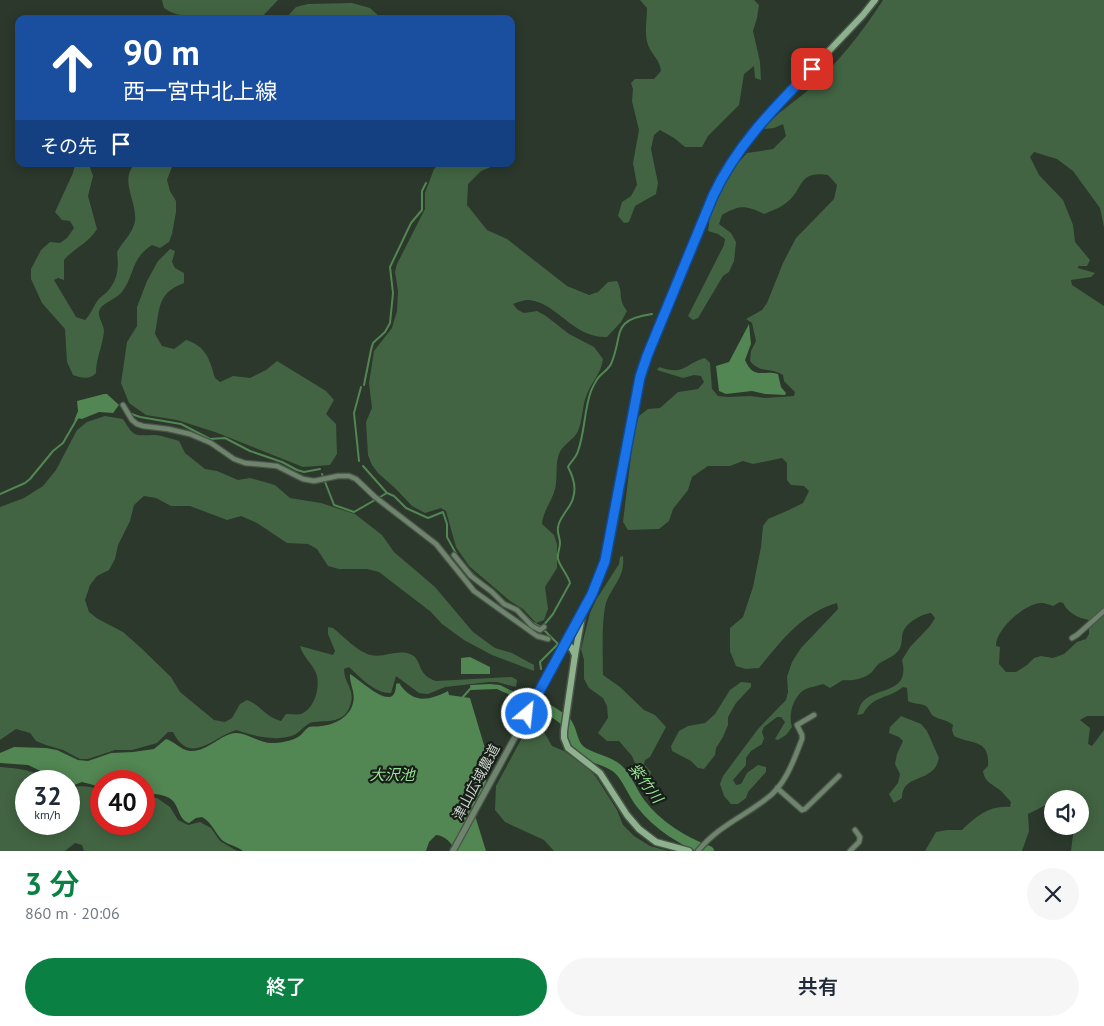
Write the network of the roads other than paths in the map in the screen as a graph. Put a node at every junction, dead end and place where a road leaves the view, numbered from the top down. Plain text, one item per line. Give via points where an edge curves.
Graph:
1 (875, 0) edge
2 (123, 405) dead end
3 (454, 555) dead end
4 (583, 612) junction
5 (1104, 612) edge
6 (544, 627) dead end
7 (1072, 638) dead end
8 (548, 639) dead end
9 (564, 647) junction
10 (575, 655) junction
11 (814, 715) dead end
12 (839, 776) dead end
13 (777, 788) junction
14 (856, 830) dead end
15 (698, 850) edge
16 (453, 851) edge
17 (689, 851) edge
18 (850, 851) edge

1 - 4 main road via 755,129 722,177 644,363 605,561
2 - 8 street via 137,424 180,430 245,463 277,466 314,481 338,476 356,479 436,544 474,592 537,636
3 - 6 street via 471,576 504,604 517,610 532,626 540,630
4 - 9 main road
4 - 10 main road
5 - 7 street
9 - 10 main road via 571,647
9 - 16 street, 津山広域農道
10 - 17 main road via 565,722 564,738 568,748 600,773 639,829 656,842
11 - 13 street via 797,725 802,739 788,772
12 - 13 street via 802,810
13 - 15 street via 766,800 722,827
14 - 18 street via 859,842

